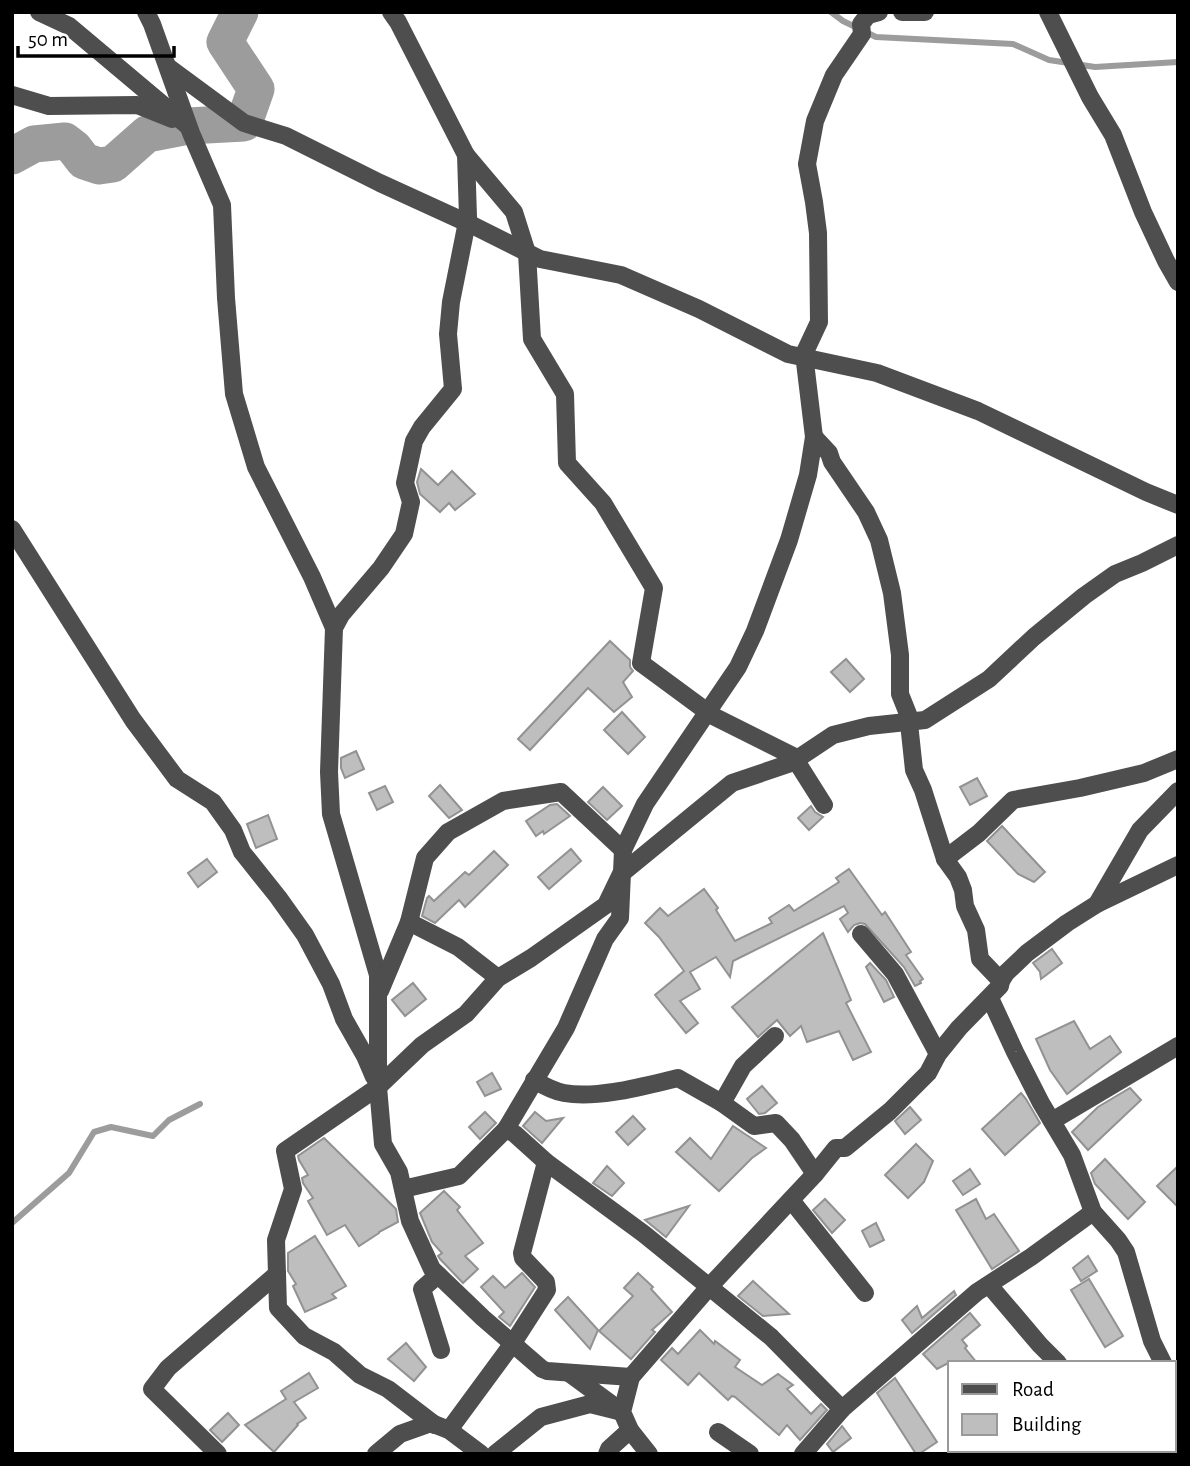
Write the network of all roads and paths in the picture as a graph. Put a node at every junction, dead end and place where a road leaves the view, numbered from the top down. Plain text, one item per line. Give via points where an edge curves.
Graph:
1 (39, 12) edge
2 (146, 12) edge
3 (391, 12) edge
4 (879, 12) edge
5 (902, 12) edge
6 (925, 12) edge
7 (1048, 12) edge
8 (168, 67) junction
9 (12, 95) edge
10 (188, 126) junction
11 (466, 155) junction
12 (467, 223) junction
13 (527, 253) junction
14 (1178, 282) edge
15 (804, 358) junction
16 (814, 437) junction
17 (1178, 505) edge
18 (12, 529) edge
19 (1178, 545) edge
20 (334, 628) junction
21 (707, 711) junction
22 (908, 722) junction
23 (1178, 759) edge
24 (796, 760) junction
25 (1175, 802) edge
26 (824, 805) dead end
27 (623, 849) junction
28 (945, 859) junction
29 (1178, 865) edge
30 (621, 874) junction
31 (1097, 904) junction
32 (409, 922) junction
33 (861, 934) dead end
34 (498, 978) junction
35 (1001, 981) junction
36 (379, 995) junction
37 (990, 998) junction
38 (775, 1036) dead end
39 (1178, 1046) edge
40 (938, 1054) junction
41 (534, 1080) junction
42 (378, 1087) junction
43 (722, 1103) junction
44 (1052, 1122) junction
45 (506, 1129) junction
46 (546, 1162) junction
47 (815, 1174) junction
48 (403, 1189) junction
49 (790, 1200) junction
50 (1094, 1212) junction
51 (277, 1274) junction
52 (438, 1275) junction
53 (989, 1285) junction
54 (709, 1287) junction
55 (866, 1293) dead end
56 (513, 1343) junction
57 (441, 1350) dead end
58 (1056, 1361) edge
59 (1162, 1361) edge
60 (569, 1373) junction
61 (631, 1377) junction
62 (842, 1409) junction
63 (622, 1412) junction
64 (442, 1427) junction
65 (630, 1430) junction
66 (718, 1432) dead end
67 (218, 1454) edge
68 (376, 1454) edge
69 (481, 1454) edge
70 (495, 1454) edge
71 (607, 1454) edge
72 (649, 1454) edge
73 (750, 1454) edge
74 (803, 1454) edge

1 - 10 street via 69,26
2 - 8 street
3 - 11 street
4 - 15 street via 867,15 861,24 862,34 834,75 814,121 807,164 818,233 819,322
5 - 6 street
7 - 14 street via 1113,135 1143,212
8 - 10 street
8 - 12 street via 244,123 286,136
9 - 10 street via 49,106 136,105
10 - 20 street via 222,205 234,394 256,467
11 - 12 street
11 - 13 street via 514,212
12 - 13 street
12 - 20 street via 448,334 453,390 414,441 405,484 411,502 404,534
13 - 15 street via 621,275
13 - 21 street via 532,339 565,394 567,463 603,503 654,588 640,663
15 - 16 street
15 - 17 street via 877,373 978,411
16 - 21 street via 789,540 755,631 738,667
16 - 22 street via 829,453 879,540 892,593 900,694
18 - 42 street via 132,720 177,779 213,802 242,852 305,935
19 - 22 street via 1115,574 989,679 925,720
20 - 36 street via 331,814 378,975
21 - 24 street
21 - 27 street via 645,804
22 - 24 street via 833,735
22 - 28 street via 914,770
23 - 28 street via 1144,774 1013,800
24 - 26 street
24 - 30 street via 732,783
25 - 31 street via 1140,830
27 - 30 street
27 - 32 street via 561,792 503,801 448,832 425,858
28 - 35 street via 963,890 980,959
29 - 31 street
30 - 34 street via 606,905
30 - 41 street via 620,918 605,939 566,1028
31 - 35 street via 1027,953
32 - 34 street via 458,947
32 - 36 street
33 - 40 street via 895,974
34 - 42 street via 466,1014 422,1045
35 - 37 street
36 - 42 street
37 - 40 street
37 - 44 street
38 - 43 street via 743,1066
39 - 44 street
40 - 47 street via 928,1073 890,1111 845,1148 836,1148
41 - 43 street via 565,1093 595,1094 678,1078
41 - 45 street
42 - 48 street via 383,1144 397,1166
42 - 51 street via 285,1151 293,1189 276,1240
43 - 47 street via 754,1126 776,1123
44 - 50 street via 1072,1155
45 - 46 street
45 - 48 street via 459,1177
46 - 54 street
46 - 56 street via 522,1253 546,1282 547,1290
47 - 49 street
48 - 52 street via 410,1221
49 - 54 street
49 - 55 street
50 - 53 street
50 - 59 street via 1126,1252
51 - 64 street via 278,1308 304,1336
51 - 67 street via 168,1368 152,1389
52 - 56 street
52 - 57 street via 422,1289
53 - 58 street
53 - 62 street
54 - 61 street
54 - 62 street via 777,1342
56 - 60 street via 542,1369
56 - 64 street
60 - 61 street
60 - 63 street
61 - 63 street
62 - 74 street
63 - 65 street
63 - 70 street via 590,1404 541,1417
64 - 68 street via 426,1425 400,1434
64 - 69 street
65 - 71 street
65 - 72 street
66 - 73 street

